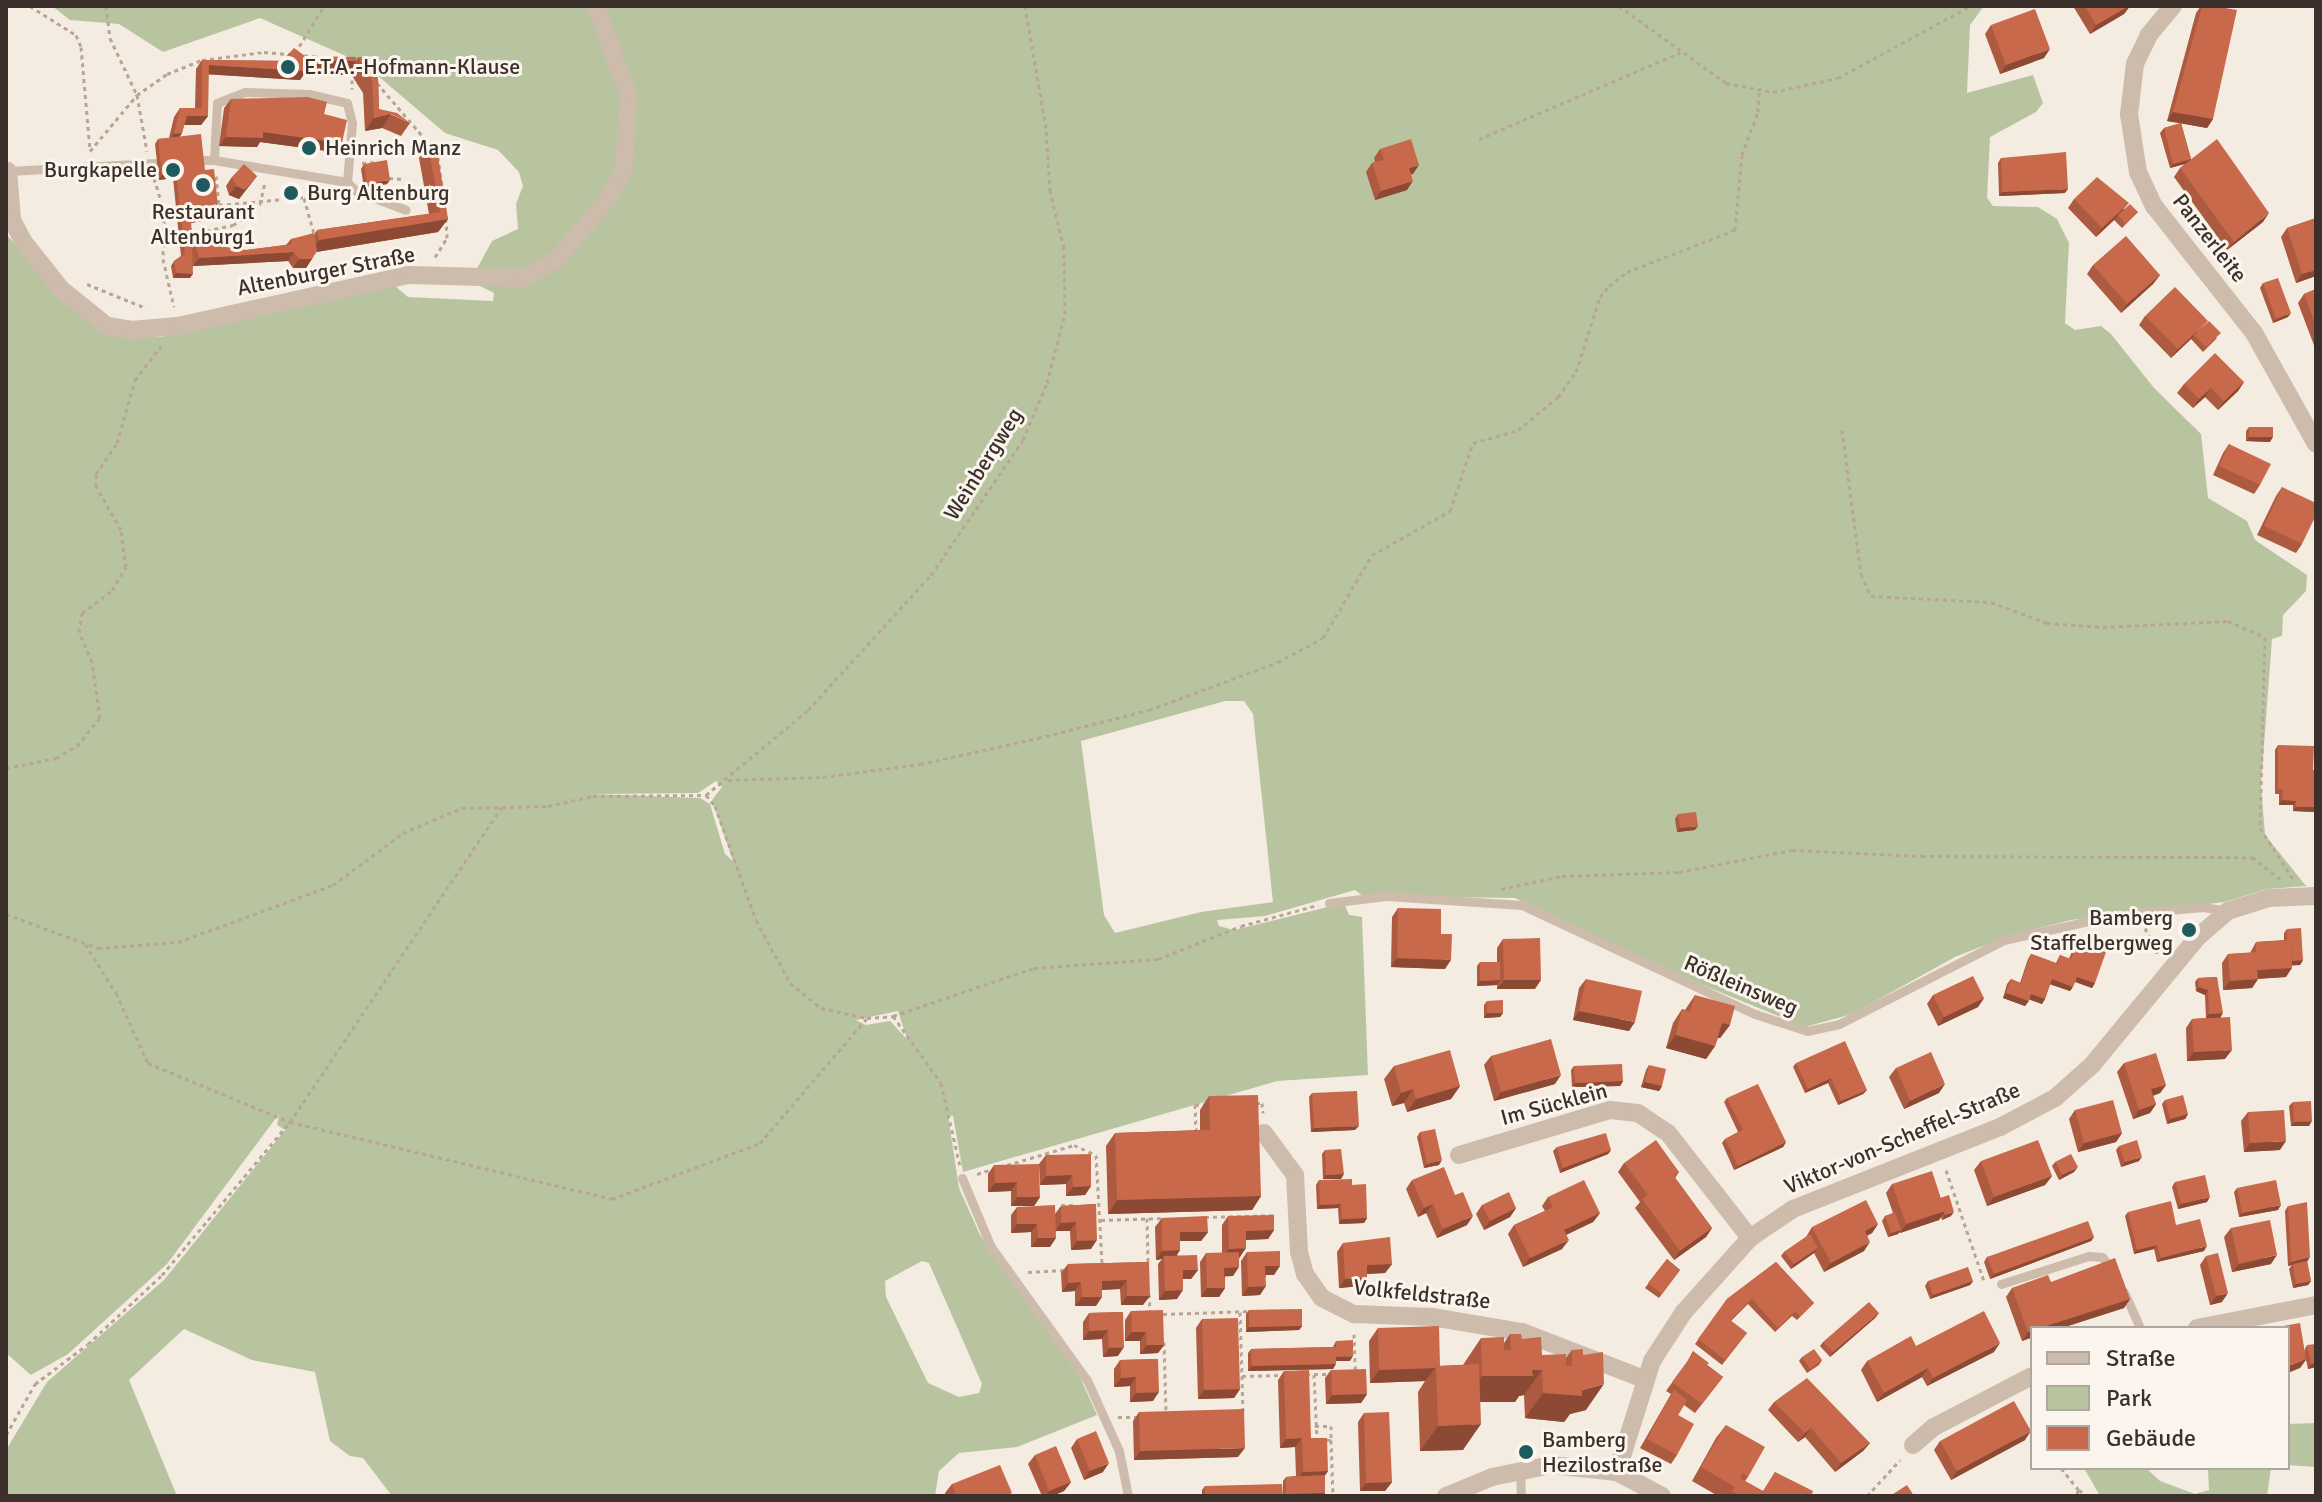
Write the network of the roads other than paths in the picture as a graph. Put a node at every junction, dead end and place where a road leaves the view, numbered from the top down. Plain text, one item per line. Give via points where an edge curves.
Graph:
1 (596, 6) edge
2 (2173, 6) edge
3 (200, 160) edge
4 (214, 160) junction
5 (152, 164) road end
6 (8, 171) joint
7 (347, 182) junction
8 (406, 210) dead end
9 (2316, 444) edge
10 (2302, 895) edge
11 (1329, 903) road end
12 (2228, 911) junction
13 (1264, 1133) dead end
14 (1459, 1155) dead end
15 (962, 1178) road end
16 (1750, 1238) junction
17 (2001, 1284) dead end
18 (2316, 1305) edge
19 (2139, 1326) edge
20 (2207, 1326) edge
21 (2030, 1377) edge
22 (1644, 1379) junction
23 (1913, 1445) dead end
24 (1520, 1469) junction
25 (1617, 1472) junction
26 (1128, 1496) edge
27 (1446, 1496) edge
28 (1521, 1496) edge
29 (1662, 1496) edge

1 - 6 street, Altenburger Straße via 628,94 627,157 606,201 557,259 532,275 483,281 424,274 131,330 107,326 84,312 23,241 12,220
2 - 9 street, Panzerleite via 2149,35 2135,64 2129,114 2138,172 2154,206 2254,333
3 - 4 lane
4 - 7 lane
4 - 7 lane via 217,103 245,92 309,94 347,103 352,123
5 - 6 lane, bridge
7 - 8 lane via 356,191
10 - 12 street, Viktor-von-Scheffel-Straße
11 - 12 lane, Rößleinsweg via 1374,896 1491,900 1543,913 1755,1014 1807,1031 1839,1024 1983,947 2067,923 2203,907
12 - 16 street, Viktor-von-Scheffel-Straße via 2198,937 2092,1065 2055,1098 1793,1209
13 - 22 street, Volkfeldstraße via 1295,1175 1305,1274 1322,1298 1354,1314 1482,1322 1552,1341
14 - 16 street, Im Sücklein via 1610,1110 1638,1113 1668,1133
15 - 26 lane via 978,1223 1008,1272 1070,1352 1106,1418
16 - 22 street, Viktor-von-Scheffel-Straße via 1683,1313
17 - 19 lane via 2102,1257 2111,1263
18 - 20 street
21 - 23 street via 1934,1427
22 - 25 street, Viktor-von-Scheffel-Straße
24 - 25 street via 1569,1465
24 - 27 street
24 - 28 lane
25 - 29 street

